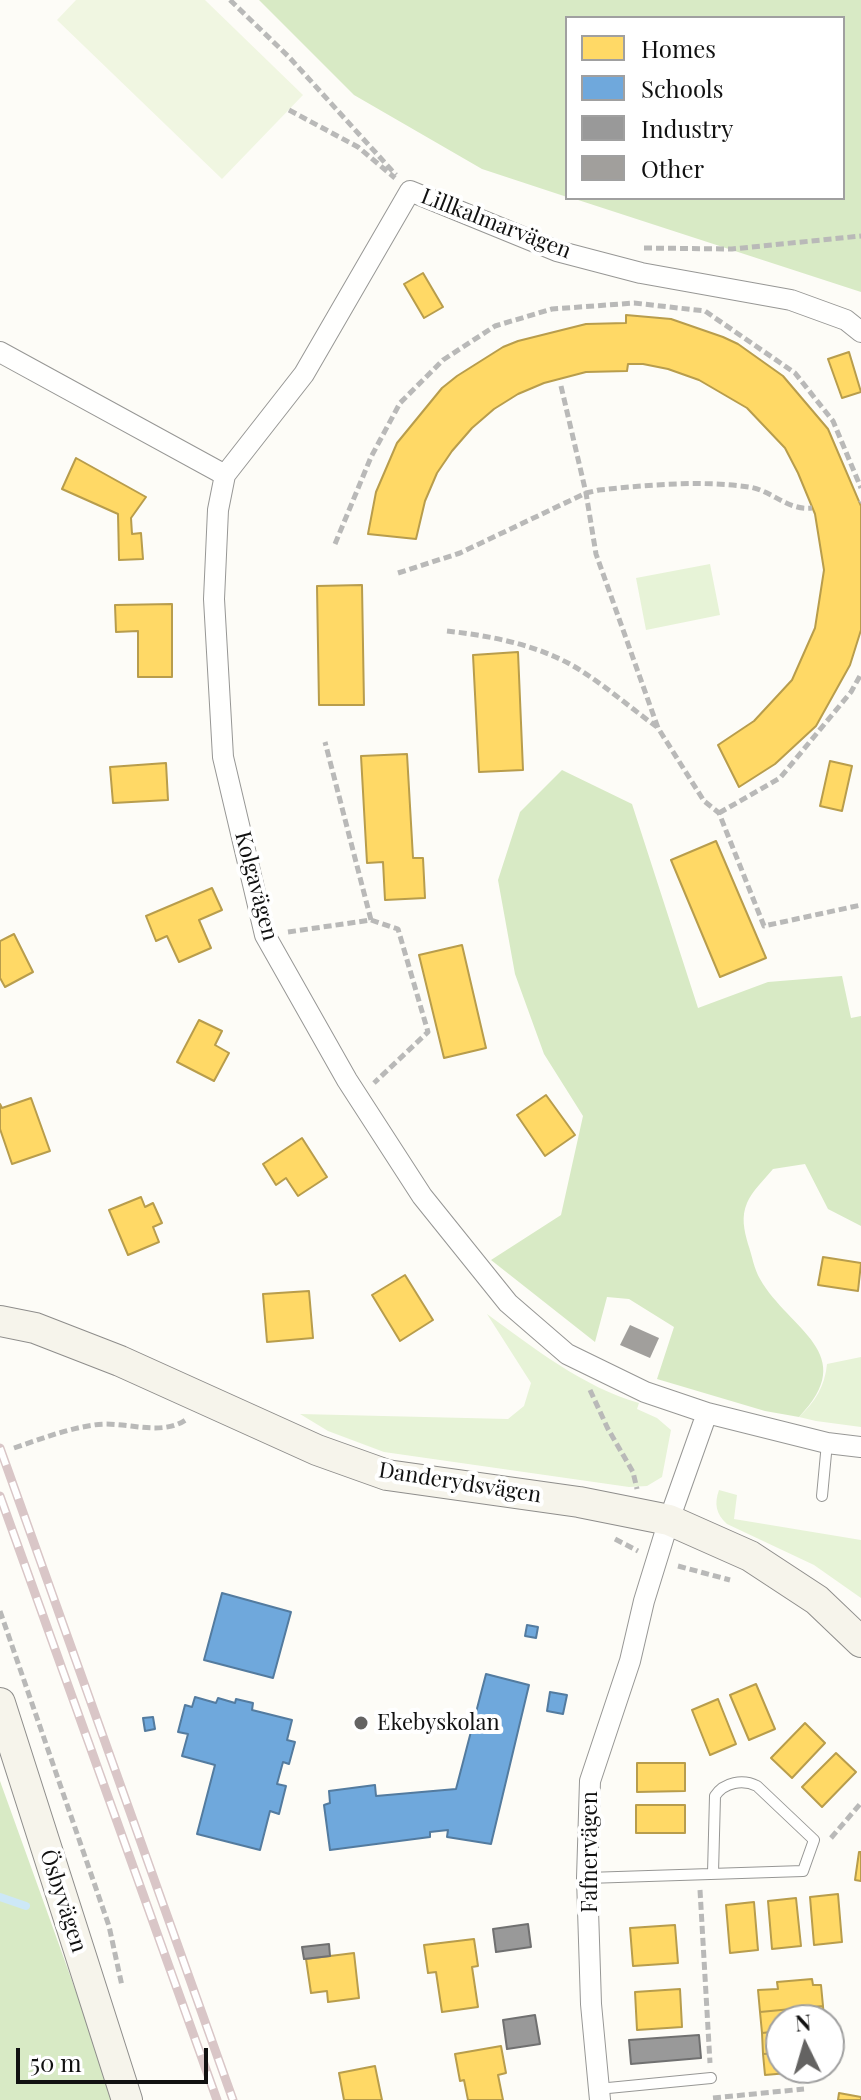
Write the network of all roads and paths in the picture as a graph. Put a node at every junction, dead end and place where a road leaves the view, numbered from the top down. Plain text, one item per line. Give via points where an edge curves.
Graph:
1 (230, 0) edge
2 (289, 110) dead end
3 (410, 191) junction
4 (861, 236) edge
5 (638, 248) dead end
6 (861, 332) edge
7 (0, 352) edge
8 (561, 386) dead end
9 (225, 475) junction
10 (861, 488) edge
11 (586, 493) junction
12 (812, 508) dead end
13 (335, 544) dead end
14 (398, 573) dead end
15 (447, 631) dead end
16 (861, 674) edge
17 (658, 728) junction
18 (325, 742) dead end
19 (719, 813) junction
20 (861, 905) edge
21 (371, 920) junction
22 (265, 935) junction
23 (359, 1098) junction
24 (0, 1321) edge
25 (576, 1358) junction
26 (707, 1413) junction
27 (192, 1415) dead end
28 (827, 1443) junction
29 (861, 1447) edge
30 (14, 1448) dead end
31 (638, 1491) dead end
32 (822, 1496) dead end
33 (669, 1520) junction
34 (612, 1537) dead end
35 (659, 1560) junction
36 (743, 1584) dead end
37 (861, 1642) edge
38 (0, 1703) edge
39 (861, 1803) edge
40 (814, 1840) junction
41 (713, 1873) junction
42 (700, 1874) junction
43 (587, 1878) junction
44 (711, 2078) junction
45 (804, 2089) dead end
46 (599, 2094) edge
47 (714, 2099) edge
48 (127, 2100) edge

1 - 3 path
2 - 3 path via 358,147
3 - 6 street, Lillkalmarvägen via 557,251 641,273 791,300 846,320
3 - 9 street, Lillkalmarvägen via 304,374
4 - 5 path via 732,249
7 - 9 street
8 - 11 path
9 - 22 street, Kolgavägen via 214,599 223,757
10 - 13 path via 833,421 795,373 705,311 634,303 552,309 495,326 443,360 400,403
11 - 12 path via 710,483 753,487 801,509
11 - 14 path via 460,553
11 - 17 path via 596,554
15 - 17 path via 537,649 582,671
16 - 19 path via 780,778
17 - 19 path via 704,801
18 - 21 path
19 - 20 path via 764,926
21 - 22 path
21 - 23 path via 398,929 428,1032
22 - 23 street, Kolgavägen
23 - 25 street, Kolgavägen via 422,1196 508,1303
24 - 33 street, Danderydsvägen via 35,1328 120,1361 317,1450 387,1475
25 - 26 street, Kolgavägen via 645,1392
25 - 31 path
26 - 28 street
26 - 33 street
27 - 30 path via 178,1425 158,1428 98,1424
28 - 29 street
28 - 32 lane
33 - 35 street, Fafnervägen
33 - 37 street, Danderydsvägen via 761,1563 817,1600
34 - 35 path
35 - 36 path
35 - 43 street, Fafnervägen via 590,1781
38 - 48 street, Ösbyvägen
39 - 40 path via 831,1838
40 - 41 lane via 803,1871
40 - 41 lane via 757,1786 731,1784 715,1796
41 - 42 lane
42 - 43 lane
42 - 44 path
43 - 46 street, Fafnervägen
44 - 46 lane
44 - 47 path
45 - 47 path

